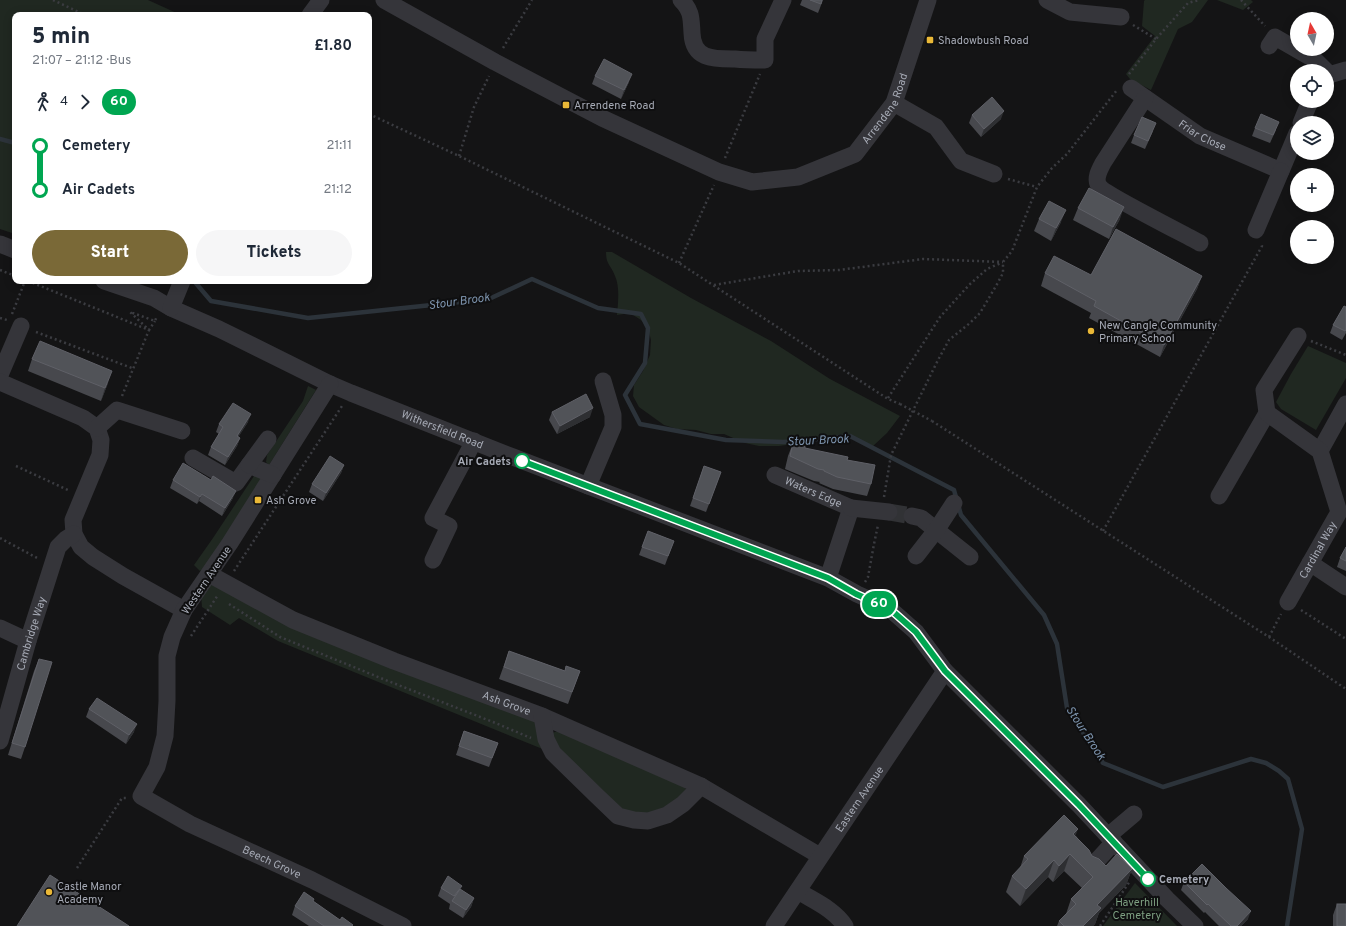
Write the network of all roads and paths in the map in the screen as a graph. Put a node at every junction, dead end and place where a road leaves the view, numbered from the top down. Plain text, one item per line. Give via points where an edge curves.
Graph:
1 (53, 0) edge
2 (321, 0) edge
3 (384, 0) edge
4 (532, 0) edge
5 (681, 0) edge
6 (783, 0) edge
7 (928, 0) edge
8 (1047, 0) edge
9 (1241, 0) edge
10 (79, 12) edge
11 (312, 12) edge
12 (1121, 17) joint
13 (1156, 39) dead end
14 (1272, 41) joint
15 (495, 62) junction
16 (1318, 64) edge
17 (1346, 70) edge
18 (1334, 73) edge
19 (1131, 88) dead end
20 (1145, 98) junction
21 (894, 103) junction
22 (372, 115) edge
23 (1290, 150) edge
24 (1067, 154) dead end
25 (460, 156) junction
26 (1281, 171) junction
27 (994, 174) joint
28 (1037, 187) junction
29 (1256, 230) joint
30 (1200, 243) dead end
31 (0, 244) edge
32 (12, 249) edge
33 (1003, 262) junction
34 (0, 270) edge
35 (12, 275) edge
36 (26, 284) edge
37 (34, 284) edge
38 (113, 284) edge
39 (181, 284) edge
40 (713, 285) junction
41 (166, 305) junction
42 (0, 319) edge
43 (155, 321) junction
44 (21, 326) joint
45 (149, 330) junction
46 (1298, 336) joint
47 (1346, 354) edge
48 (132, 368) junction
49 (0, 375) edge
50 (603, 381) dead end
51 (0, 382) edge
52 (330, 384) junction
53 (351, 393) junction
54 (888, 399) junction
55 (1346, 404) edge
56 (117, 410) junction
57 (1268, 413) junction
58 (97, 428) junction
59 (182, 431) dead end
60 (268, 439) dead end
61 (474, 442) junction
62 (1320, 451) junction
63 (193, 458) dead end
64 (249, 465) junction
65 (16, 466) dead end
66 (775, 475) dead end
67 (273, 476) junction
68 (588, 486) junction
69 (1219, 496) dead end
70 (82, 497) junction
71 (954, 503) dead end
72 (851, 508) junction
73 (885, 512) junction
74 (1342, 514) edge
75 (912, 516) tunnel mouth
76 (936, 529) junction
77 (1103, 531) junction
78 (74, 534) junction
79 (0, 538) edge
80 (916, 556) dead end
81 (970, 557) dead end
82 (432, 560) dead end
83 (1310, 563) junction
84 (52, 566) junction
85 (209, 574) junction
86 (828, 578) junction
87 (1346, 587) edge
88 (221, 590) junction
89 (856, 594) junction
90 (1288, 602) junction
91 (184, 610) junction
92 (0, 628) edge
93 (1269, 636) junction
94 (1346, 639) edge
95 (28, 641) junction
96 (187, 642) dead end
97 (945, 671) junction
98 (1346, 689) edge
99 (542, 716) junction
100 (0, 741) edge
101 (549, 746) junction
102 (701, 786) junction
103 (141, 796) junction
104 (1134, 814) dead end
105 (1111, 839) junction
106 (820, 856) junction
107 (1093, 865) edge
108 (77, 868) dead end
109 (1130, 882) edge
110 (798, 891) junction
111 (403, 926) edge
112 (774, 926) edge
113 (845, 926) edge
114 (1100, 926) edge
115 (1195, 926) edge

1 - 10 path
2 - 11 street
3 - 15 street, Arrendene Road
4 - 15 path
5 - 6 street via 688,7 691,16 692,39 697,50 704,56 714,59 766,60 765,39
7 - 21 street, Arrendene Road
8 - 12 street via 1070,12
9 - 14 path
12 - 13 path
14 - 16 street via 1315,60
15 - 21 street, Arrendene Road via 609,121 719,172 752,182 798,177 854,154
15 - 25 path via 474,107
17 - 18 street
19 - 20 street, Friar Close
20 - 26 street, Friar Close via 1200,136
20 - 30 street via 1103,163 1098,174 1098,184 1115,198
21 - 27 street via 936,126 961,161
22 - 25 path
23 - 26 street
24 - 28 path
25 - 40 path via 679,263
26 - 29 street
27 - 28 path
28 - 33 path via 1012,250
29 - 77 path via 1262,246
31 - 32 street
33 - 40 path via 923,259 838,270 798,271
33 - 54 path via 987,269 940,317
33 - 73 path via 1003,273 980,313 949,340 891,455
34 - 35 path
36 - 42 path via 8,321
37 - 45 path
38 - 41 street, Withersfield Road via 154,298
39 - 41 street
40 - 54 path
41 - 43 path
41 - 52 street, Withersfield Road
43 - 45 path
43 - 45 path via 130,312
44 - 48 path
44 - 49 street
45 - 48 path
46 - 47 path
46 - 57 street via 1264,390
48 - 56 path
50 - 68 street via 613,415 613,427
51 - 58 street via 83,418
52 - 53 street, Withersfield Road
52 - 67 street, Western Avenue
53 - 61 street, Withersfield Road
53 - 88 path
54 - 77 path, bridge via 932,421
55 - 62 street
56 - 58 street
56 - 59 street
57 - 62 street
57 - 69 street
58 - 70 street via 101,440 100,455
60 - 64 street
61 - 68 street, Withersfield Road
61 - 82 street via 434,518 449,526
62 - 74 street, Cardinal Way
63 - 64 street via 236,483
64 - 67 street
65 - 70 path
66 - 72 street, Waters Edge
67 - 85 street, Western Avenue
68 - 86 street, Withersfield Road
70 - 78 street via 73,520
71 - 76 street
72 - 73 street, Waters Edge
72 - 86 street, Waters Edge
73 - 89 path via 874,544 868,577
74 - 83 street, Cardinal Way
75 - 76 street via 921,518
76 - 80 street
76 - 81 street
77 - 93 path
78 - 84 street, Cambridge Way via 58,547
78 - 91 street via 81,547 93,557
79 - 84 path
83 - 87 street
83 - 90 street, Cardinal Way
84 - 95 street, Cambridge Way
85 - 88 street, Ash Grove
85 - 91 street, Western Avenue
86 - 89 street, Withersfield Road
88 - 96 path
88 - 99 street, Ash Grove via 394,661
88 - 101 path via 280,636
89 - 97 street, Withersfield Road via 890,609 916,632
90 - 93 path
90 - 94 path
91 - 103 street, Western Avenue via 167,656 165,736 156,767
92 - 95 street
93 - 98 path
95 - 100 street, Cambridge Way
97 - 105 street, Withersfield Road
97 - 106 street, Eastern Avenue
99 - 101 street, Ash Grove
99 - 102 street, Ash Grove
101 - 102 street, Ash Grove via 553,753 618,816 648,821 666,815 683,804
102 - 106 street, Ash Grove
103 - 108 path via 122,798
103 - 111 street, Beech Grove via 190,824 312,880
104 - 105 street
105 - 107 street
105 - 115 street, Withersfield Road via 1166,899
106 - 110 street, Eastern Avenue
109 - 114 path
110 - 112 street, Eastern Avenue
110 - 113 street via 826,907

